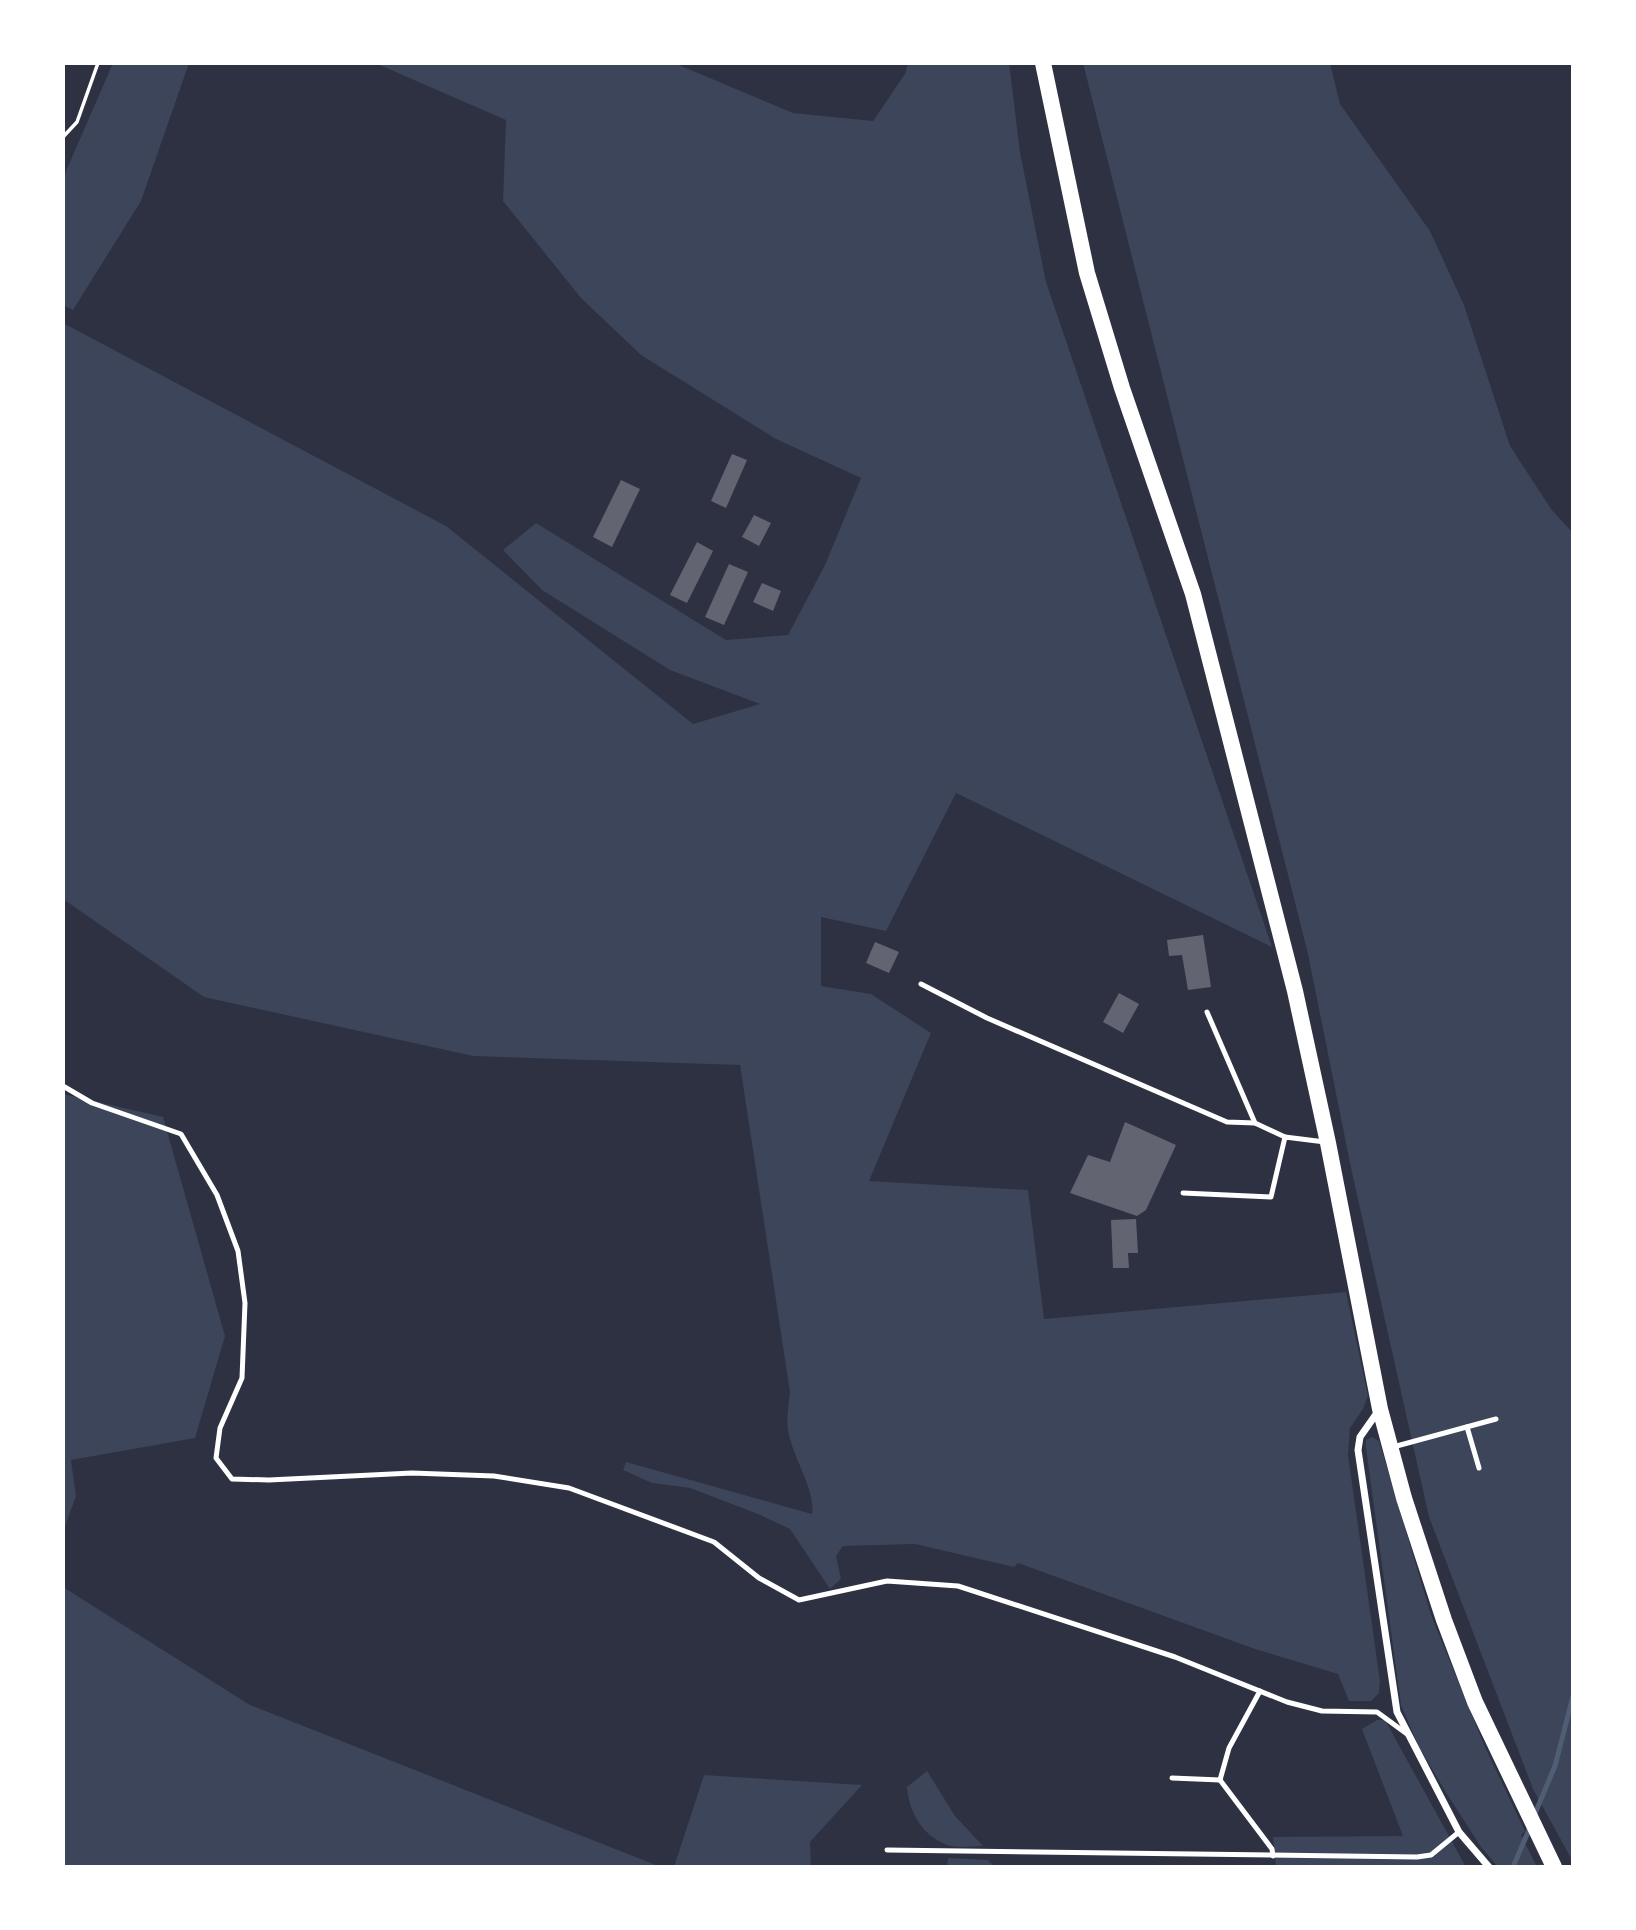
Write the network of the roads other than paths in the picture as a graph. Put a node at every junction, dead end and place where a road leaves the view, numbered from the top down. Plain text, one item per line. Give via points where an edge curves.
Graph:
1 (1044, 63) edge
2 (921, 984) dead end
3 (1207, 1012) dead end
4 (63, 1086) edge
5 (1255, 1123) junction
6 (1285, 1137) junction
7 (1328, 1143) junction
8 (1183, 1193) dead end
9 (1380, 1409) junction
10 (1496, 1419) dead end
11 (1467, 1427) junction
12 (1390, 1448) junction
13 (1479, 1468) dead end
14 (1260, 1691) junction
15 (1409, 1736) junction
16 (1172, 1778) dead end
17 (1220, 1780) junction
18 (1459, 1832) junction
19 (887, 1850) dead end
20 (1273, 1856) junction
21 (1551, 1862) edge
22 (1489, 1867) edge

1 - 7 main road via 1087,273 1196,607 1291,977
2 - 5 lane via 987,1018 1227,1122
3 - 5 lane
4 - 14 lane via 92,1102 181,1134 217,1195 238,1251 245,1303 242,1378 220,1428 216,1458 232,1479 412,1473 494,1476 569,1488 714,1542 759,1578 799,1600 887,1581 958,1587 1175,1657
5 - 6 lane
6 - 7 lane
6 - 8 lane via 1270,1198
7 - 9 main road
9 - 12 main road
9 - 15 street via 1360,1437 1358,1450 1397,1712
10 - 11 lane
11 - 12 lane
11 - 13 lane
12 - 21 main road via 1419,1549 1475,1702
14 - 15 lane via 1322,1711 1377,1712
14 - 17 lane via 1228,1748
15 - 18 street
16 - 17 lane
17 - 20 lane
18 - 20 lane via 1431,1855 1417,1857
18 - 22 street
19 - 20 lane

